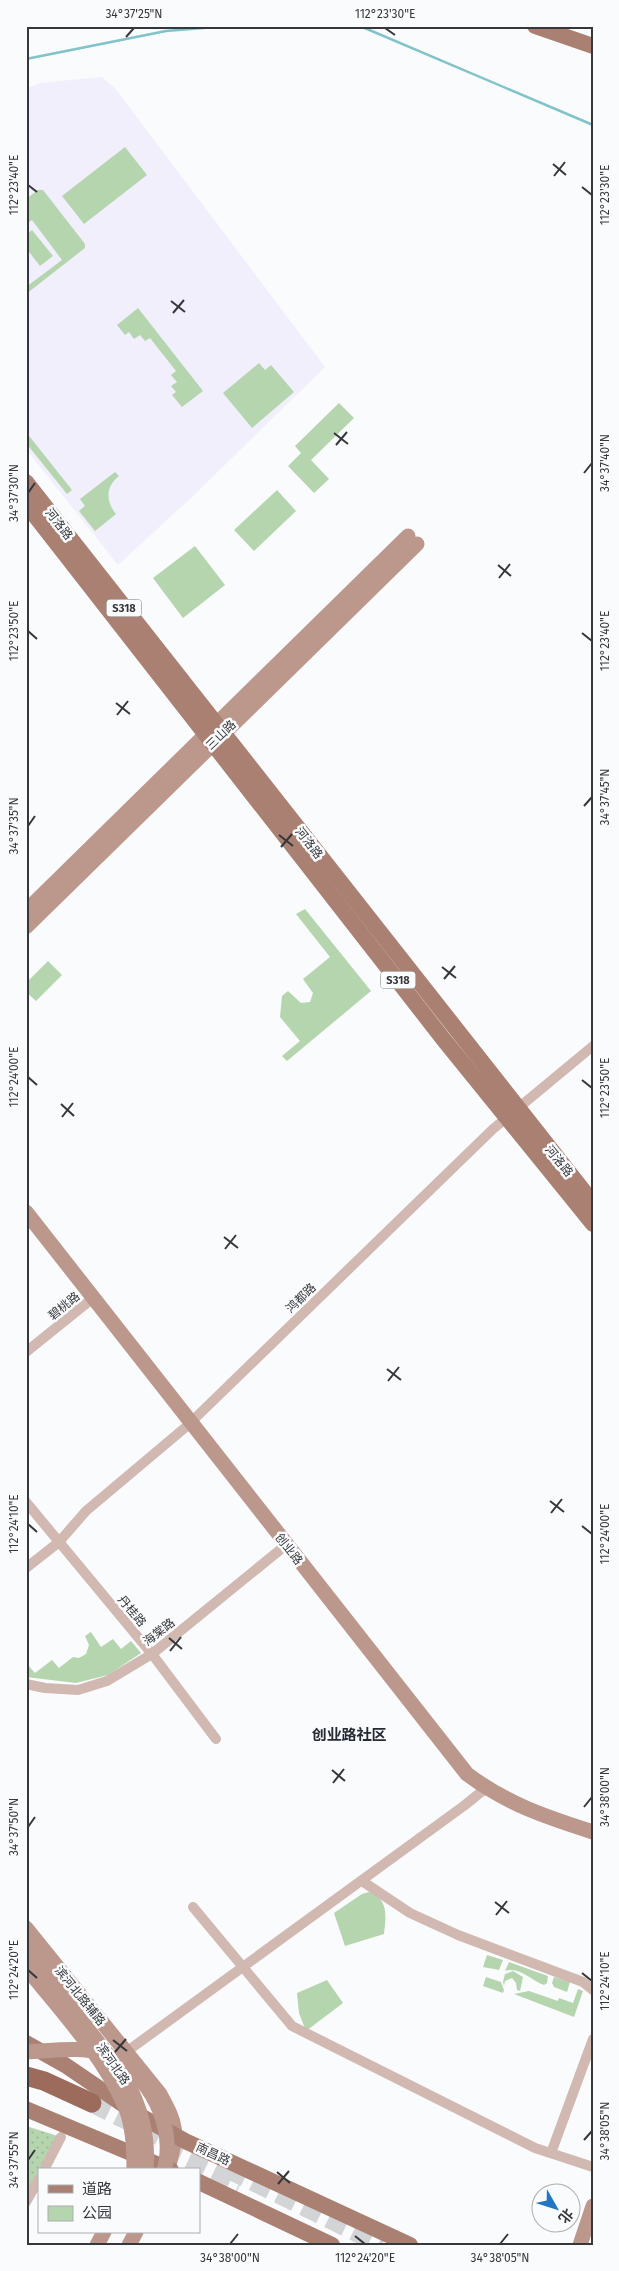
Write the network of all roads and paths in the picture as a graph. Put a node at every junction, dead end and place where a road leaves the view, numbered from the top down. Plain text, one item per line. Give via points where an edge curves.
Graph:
1 (535, 26) edge
2 (593, 46) edge
3 (26, 482) edge
4 (26, 504) edge
5 (413, 540) dead end
6 (214, 734) junction
7 (26, 911) edge
8 (26, 927) edge
9 (593, 1046) edge
10 (512, 1112) junction
11 (593, 1203) edge
12 (26, 1212) edge
13 (26, 1220) edge
14 (593, 1224) edge
15 (91, 1300) junction
16 (26, 1352) edge
17 (188, 1424) junction
18 (26, 1502) edge
19 (60, 1542) junction
20 (284, 1546) junction
21 (26, 1568) edge
22 (152, 1654) junction
23 (26, 1684) edge
24 (216, 1739) dead end
25 (484, 1790) junction
26 (593, 1832) edge
27 (593, 1837) edge
28 (362, 1881) junction
29 (193, 1907) dead end
30 (26, 1928) edge
31 (26, 1950) edge
32 (26, 1968) edge
33 (243, 1968) junction
34 (593, 1990) edge
35 (593, 2039) edge
36 (26, 2043) edge
37 (26, 2052) edge
38 (126, 2052) junction
39 (110, 2064) junction
40 (26, 2076) edge
41 (26, 2089) edge
42 (26, 2109) edge
43 (137, 2114) junction
44 (175, 2136) junction
45 (61, 2137) dead end
46 (550, 2153) junction
47 (139, 2167) edge
48 (593, 2167) edge
49 (45, 2168) edge
50 (168, 2168) edge
51 (168, 2168) edge
52 (38, 2181) edge
53 (200, 2182) edge
54 (26, 2202) edge
55 (593, 2206) edge
56 (593, 2237) edge
57 (332, 2245) edge
58 (410, 2245) edge
59 (580, 2245) edge
60 (590, 2245) edge

1 - 2 main road
3 - 6 main road, 河洛路 / S318
4 - 6 main road, 河洛路 / S318
5 - 6 street, 三山路
6 - 7 street, 三山路
6 - 8 street, 三山路
6 - 10 main road, 河洛路 / S318
9 - 10 street, 鸿都路
10 - 11 main road, 河洛路 / S318
10 - 14 main road, 河洛路 / S318
10 - 17 street, 鸿都路
12 - 15 street, 创业路
13 - 15 street, 创业路
15 - 16 street, 碧桃路
15 - 17 street, 创业路
17 - 19 street, 鸿都路 via 86,1511
17 - 20 street, 创业路
18 - 19 street, 丹桂路
19 - 21 street, 鸿都路
19 - 22 street, 丹桂路
20 - 22 street, 海棠路
20 - 25 street, 创业路 via 463,1777
22 - 23 street, 海棠路 via 106,1681 78,1690
22 - 24 street, 丹桂路
25 - 26 street, 创业路 via 534,1813
25 - 27 street, 创业路 via 533,1818
25 - 28 street
28 - 33 street
28 - 34 street via 410,1913 458,1935 583,1982
29 - 33 street
30 - 38 street, 滨河北路辅路
31 - 47 street, 滨河北路, bridge via 122,2074 133,2094 144,2123 147,2152
32 - 39 street, 滨河北路辅路
32 - 47 street, 滨河北路, bridge via 105,2068 124,2103
33 - 38 street
33 - 46 street via 292,2026 529,2146
35 - 46 street
36 - 43 main road, 南昌路
37 - 50 street, bridge via 65,2048 109,2055 132,2068 158,2105 166,2126
38 - 39 street
38 - 44 street, 滨河北路辅路 via 160,2094 176,2128
39 - 43 street, 滨河北路辅路 via 126,2088
40 - 41 highway via 44,2081 89,2108
42 - 47 main road
43 - 44 main road, 南昌路
43 - 47 street, 滨河北路辅路
44 - 51 street, 滨河北路辅路
44 - 58 main road, 南昌路
45 - 49 street
46 - 48 street
52 - 54 street
53 - 57 main road
55 - 59 street
56 - 60 street

